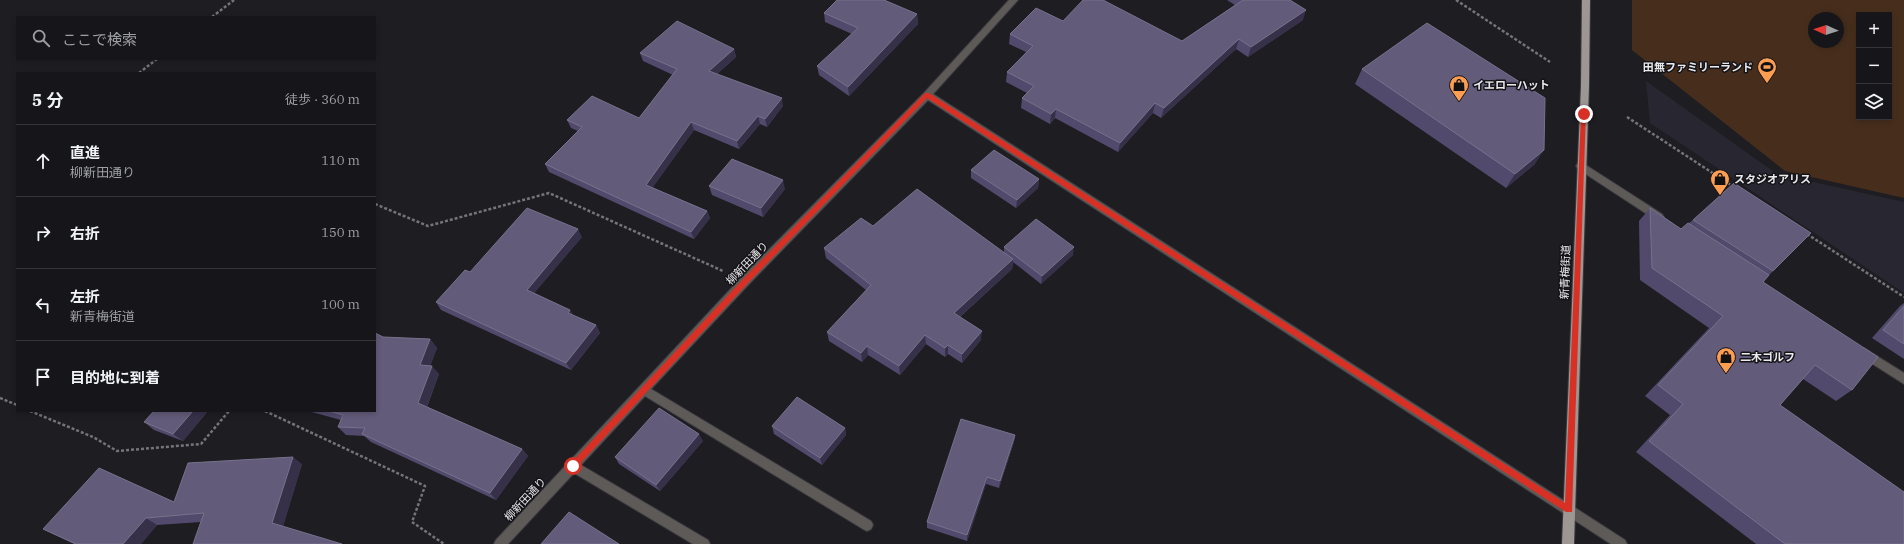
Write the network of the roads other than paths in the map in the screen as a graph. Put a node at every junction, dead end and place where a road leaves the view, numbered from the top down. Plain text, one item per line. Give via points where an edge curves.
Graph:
1 (1014, 0) edge
2 (1586, 0) edge
3 (927, 95) junction
4 (1582, 166) junction
5 (1666, 222) edge
6 (1858, 348) edge
7 (1904, 379) edge
8 (644, 390) junction
9 (573, 466) junction
10 (1569, 509) junction
11 (867, 525) dead end
12 (500, 544) edge
13 (704, 544) edge
14 (1568, 544) edge
15 (1621, 544) edge

1 - 3 street, 柳新田通り
2 - 4 main road, 新青梅街道
3 - 8 street, 柳新田通り via 745,281
3 - 10 street
4 - 5 street
4 - 10 main road, 新青梅街道
6 - 7 street
8 - 9 street, 柳新田通り
8 - 11 street
9 - 12 street, 柳新田通り
9 - 13 street
10 - 14 main road, 新青梅街道
10 - 15 street

